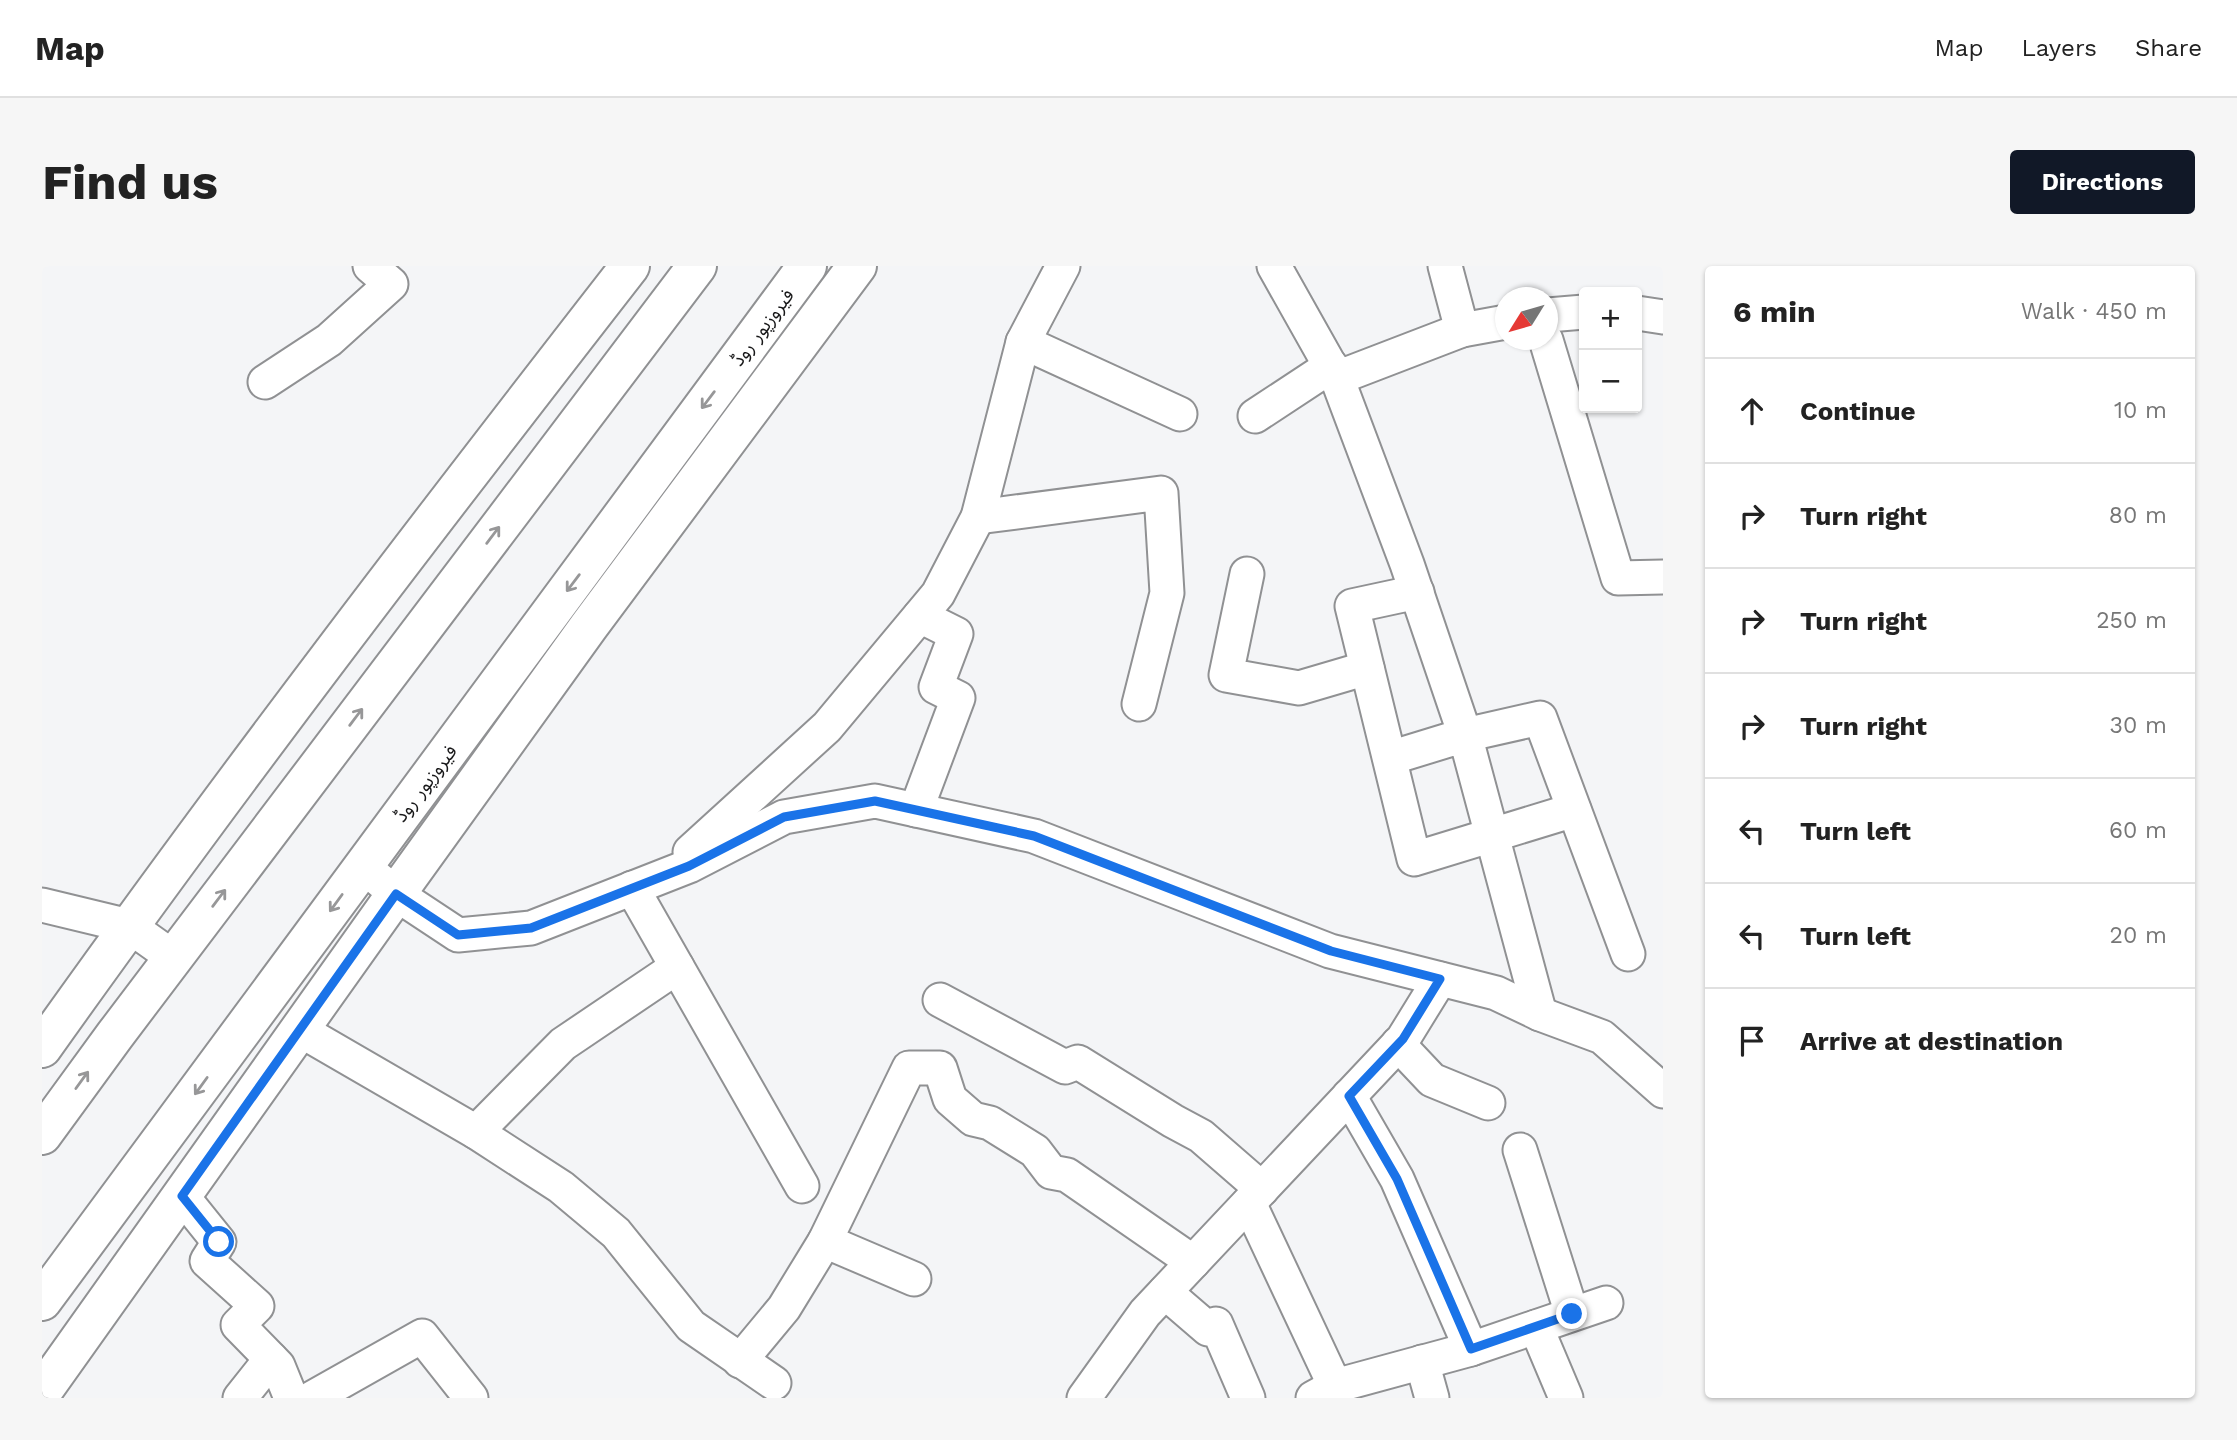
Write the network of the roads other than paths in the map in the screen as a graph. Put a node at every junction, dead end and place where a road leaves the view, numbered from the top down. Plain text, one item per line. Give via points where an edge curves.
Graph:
1 (370, 266) edge
2 (630, 266) edge
3 (697, 266) edge
4 (807, 266) edge
5 (857, 266) edge
6 (1063, 266) edge
7 (1274, 266) edge
8 (1446, 266) edge
9 (1579, 312) edge
10 (1558, 314) edge
11 (1642, 314) edge
12 (1663, 317) edge
13 (1495, 324) edge
14 (1462, 330) junction
15 (1023, 342) junction
16 (1549, 350) edge
17 (1334, 372) junction
18 (265, 382) dead end
19 (1180, 414) dead end
20 (1255, 415) dead end
21 (978, 517) junction
22 (1247, 574) dead end
23 (1663, 577) edge
24 (1417, 592) junction
25 (920, 616) junction
26 (1367, 668) junction
27 (1139, 704) dead end
28 (1465, 735) junction
29 (1390, 758) junction
30 (916, 810) junction
31 (1574, 810) junction
32 (1492, 835) junction
33 (363, 866) junction
34 (665, 875) junction
35 (632, 888) junction
36 (396, 894) junction
37 (42, 905) edge
38 (129, 926) junction
39 (1628, 954) dead end
40 (174, 958) junction
41 (677, 967) junction
42 (1440, 979) junction
43 (940, 1000) dead end
44 (1540, 1014) junction
45 (300, 1030) junction
46 (1398, 1044) junction
47 (42, 1048) edge
48 (1657, 1078) edge
49 (1349, 1096) junction
50 (1488, 1103) dead end
51 (476, 1132) junction
52 (42, 1135) edge
53 (1520, 1150) dead end
54 (803, 1186) dead end
55 (182, 1196) junction
56 (1256, 1196) junction
57 (825, 1241) junction
58 (1193, 1262) junction
59 (914, 1279) dead end
60 (1166, 1292) junction
61 (42, 1301) edge
62 (1606, 1303) dead end
63 (1572, 1314) junction
64 (1536, 1327) junction
65 (1471, 1349) junction
66 (271, 1359) junction
67 (740, 1360) junction
68 (1422, 1362) junction
69 (774, 1383) dead end
70 (42, 1392) edge
71 (1324, 1392) edge
72 (240, 1398) edge
73 (291, 1398) edge
74 (312, 1398) edge
75 (471, 1398) edge
76 (1084, 1398) edge
77 (1248, 1398) edge
78 (1432, 1398) edge
79 (1566, 1398) edge

1 - 18 street via 391,284 329,340
2 - 38 main road via 419,537
40 -> 3 main road
4 -> 33 main road, فیروزپور روڈ
5 - 36 main road
6 - 15 street
7 - 17 street
8 - 14 street
9 - 10 street
11 - 12 street
13 - 14 street
14 - 17 street
15 - 19 street
15 - 21 street
16 - 23 street via 1618,578
17 - 20 street
17 - 24 street
21 - 25 street via 938,594
21 - 27 street via 1161,493 1167,593
22 - 26 street via 1226,675 1299,688
24 - 26 street via 1352,606
24 - 28 street
25 - 30 street via 956,635 936,687 958,698
25 - 34 street via 827,727
26 - 29 street
28 - 29 street
28 - 31 street via 1540,718
28 - 32 street
29 - 32 street via 1414,859
30 - 34 street via 875,801 784,817
30 - 42 street via 1034,836 1331,951
31 - 32 street
31 - 39 street
32 - 44 street
33 - 36 street
33 -> 61 main road, فیروزپور روڈ
34 - 35 street
35 - 36 street via 531,928 458,935
35 - 41 street
36 - 45 main road
37 - 38 street
38 - 40 street
38 - 47 main road
52 -> 40 main road
41 - 51 street via 563,1044
41 - 54 street
42 - 44 street via 1496,993
42 - 46 street
43 - 56 street via 1065,1067 1078,1062 1201,1136
44 - 48 street via 1602,1037
45 - 51 street
45 - 55 main road
46 - 49 street
46 - 50 street via 1432,1080
49 - 56 street
49 - 65 street via 1397,1179
51 - 67 street via 561,1187 616,1233 691,1326
53 - 63 street
55 - 66 street via 219,1242 207,1261 257,1306 238,1325
55 - 70 main road
56 - 58 street
56 - 71 street
57 - 58 street via 909,1069 940,1068 950,1098 973,1119 990,1123 1035,1151 1051,1172 1067,1175
57 - 59 street
57 - 67 street via 784,1308
58 - 60 street
60 - 76 street via 1145,1313
60 - 77 street via 1208,1329 1216,1324
62 - 63 street
63 - 64 street
64 - 65 street
64 - 79 street
65 - 68 street
66 - 72 street
66 - 73 street
67 - 69 street
68 - 71 street
68 - 78 street
74 - 75 street via 422,1336

